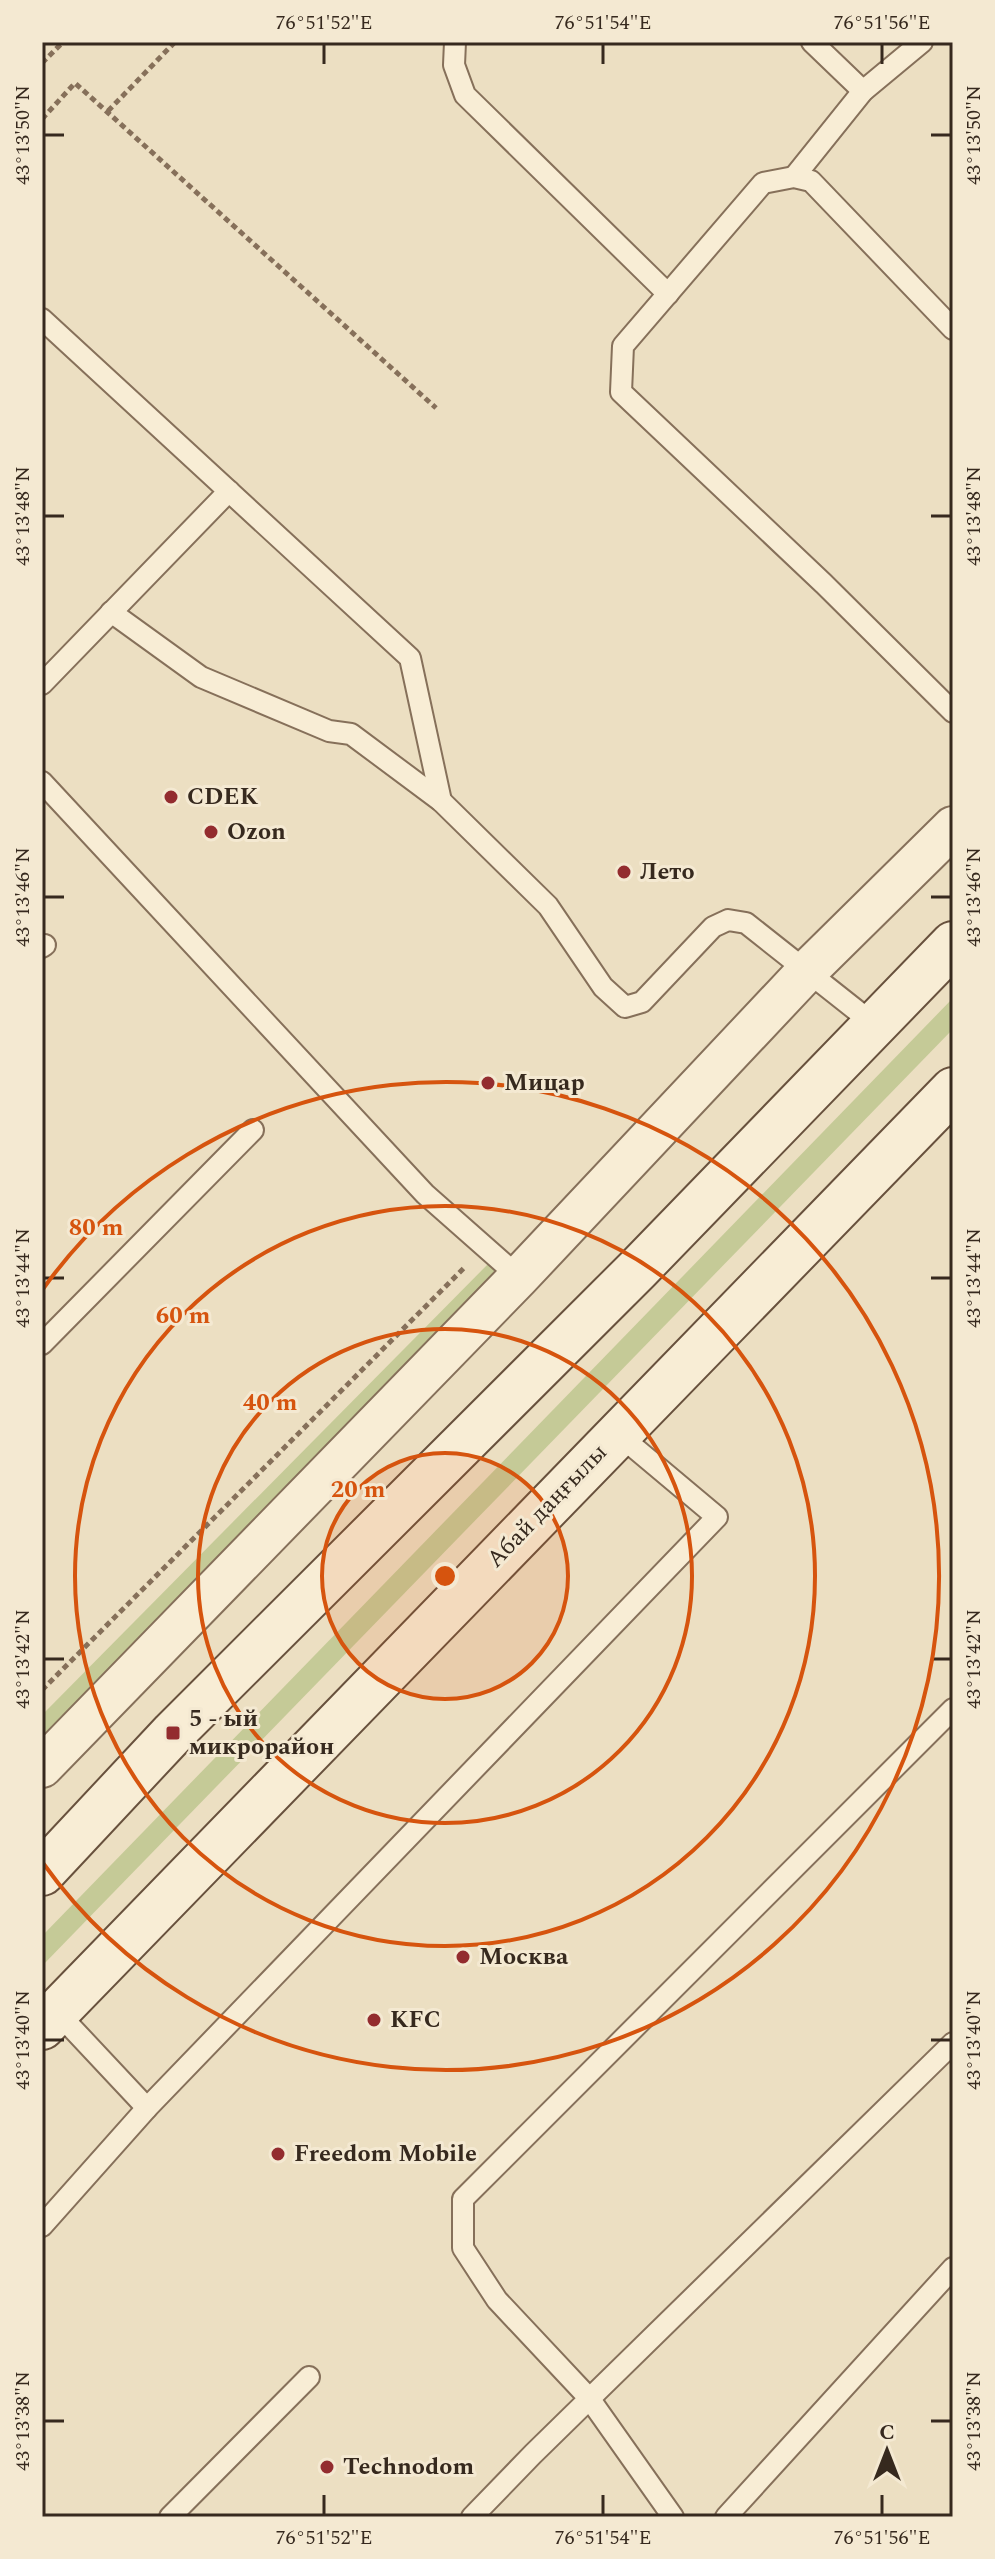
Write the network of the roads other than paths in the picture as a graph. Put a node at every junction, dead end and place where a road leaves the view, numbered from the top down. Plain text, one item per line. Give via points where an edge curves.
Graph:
1 (455, 42) edge
2 (812, 42) edge
3 (922, 42) edge
4 (863, 91) junction
5 (794, 177) junction
6 (668, 294) junction
7 (42, 319) edge
8 (953, 329) edge
9 (229, 491) junction
10 (111, 612) junction
11 (42, 684) edge
12 (953, 712) edge
13 (42, 782) edge
14 (441, 801) junction
15 (953, 827) edge
16 (953, 944) edge
17 (807, 971) junction
18 (875, 1025) junction
19 (953, 1090) edge
20 (253, 1130) dead end
21 (519, 1277) junction
22 (42, 1344) edge
23 (618, 1434) junction
24 (953, 1709) edge
25 (42, 1767) edge
26 (46, 1861) edge
27 (49, 2020) edge
28 (953, 2043) edge
29 (147, 2108) junction
30 (42, 2226) edge
31 (953, 2268) edge
32 (309, 2377) dead end
33 (589, 2398) junction
34 (170, 2517) edge
35 (472, 2517) edge
36 (673, 2517) edge
37 (726, 2517) edge

1 - 6 lane via 454,65 465,95
2 - 4 lane
3 - 4 lane
4 - 5 lane
5 - 6 lane via 763,183
5 - 8 lane via 811,181
6 - 12 lane via 623,346 621,392
7 - 9 lane
9 - 10 lane
9 - 14 lane via 410,658
10 - 11 lane
10 - 14 lane via 201,677 329,731 351,734
13 - 21 lane via 425,1194
14 - 17 lane via 548,906 603,987 625,1007 642,1002 713,927 728,920 746,923
15 - 17 street
16 - 18 main road
17 - 18 lane
17 - 21 street
18 - 26 main road
19 - 23 main road, Абай даңғылы
20 - 22 lane
21 - 25 street
23 - 27 main road, Абай даңғылы
23 - 29 lane via 717,1517
24 - 33 lane via 463,2199 463,2248 497,2300
27 - 29 lane
28 - 33 lane
29 - 30 lane
31 - 37 lane
32 - 34 lane
33 - 35 lane
33 - 36 lane

